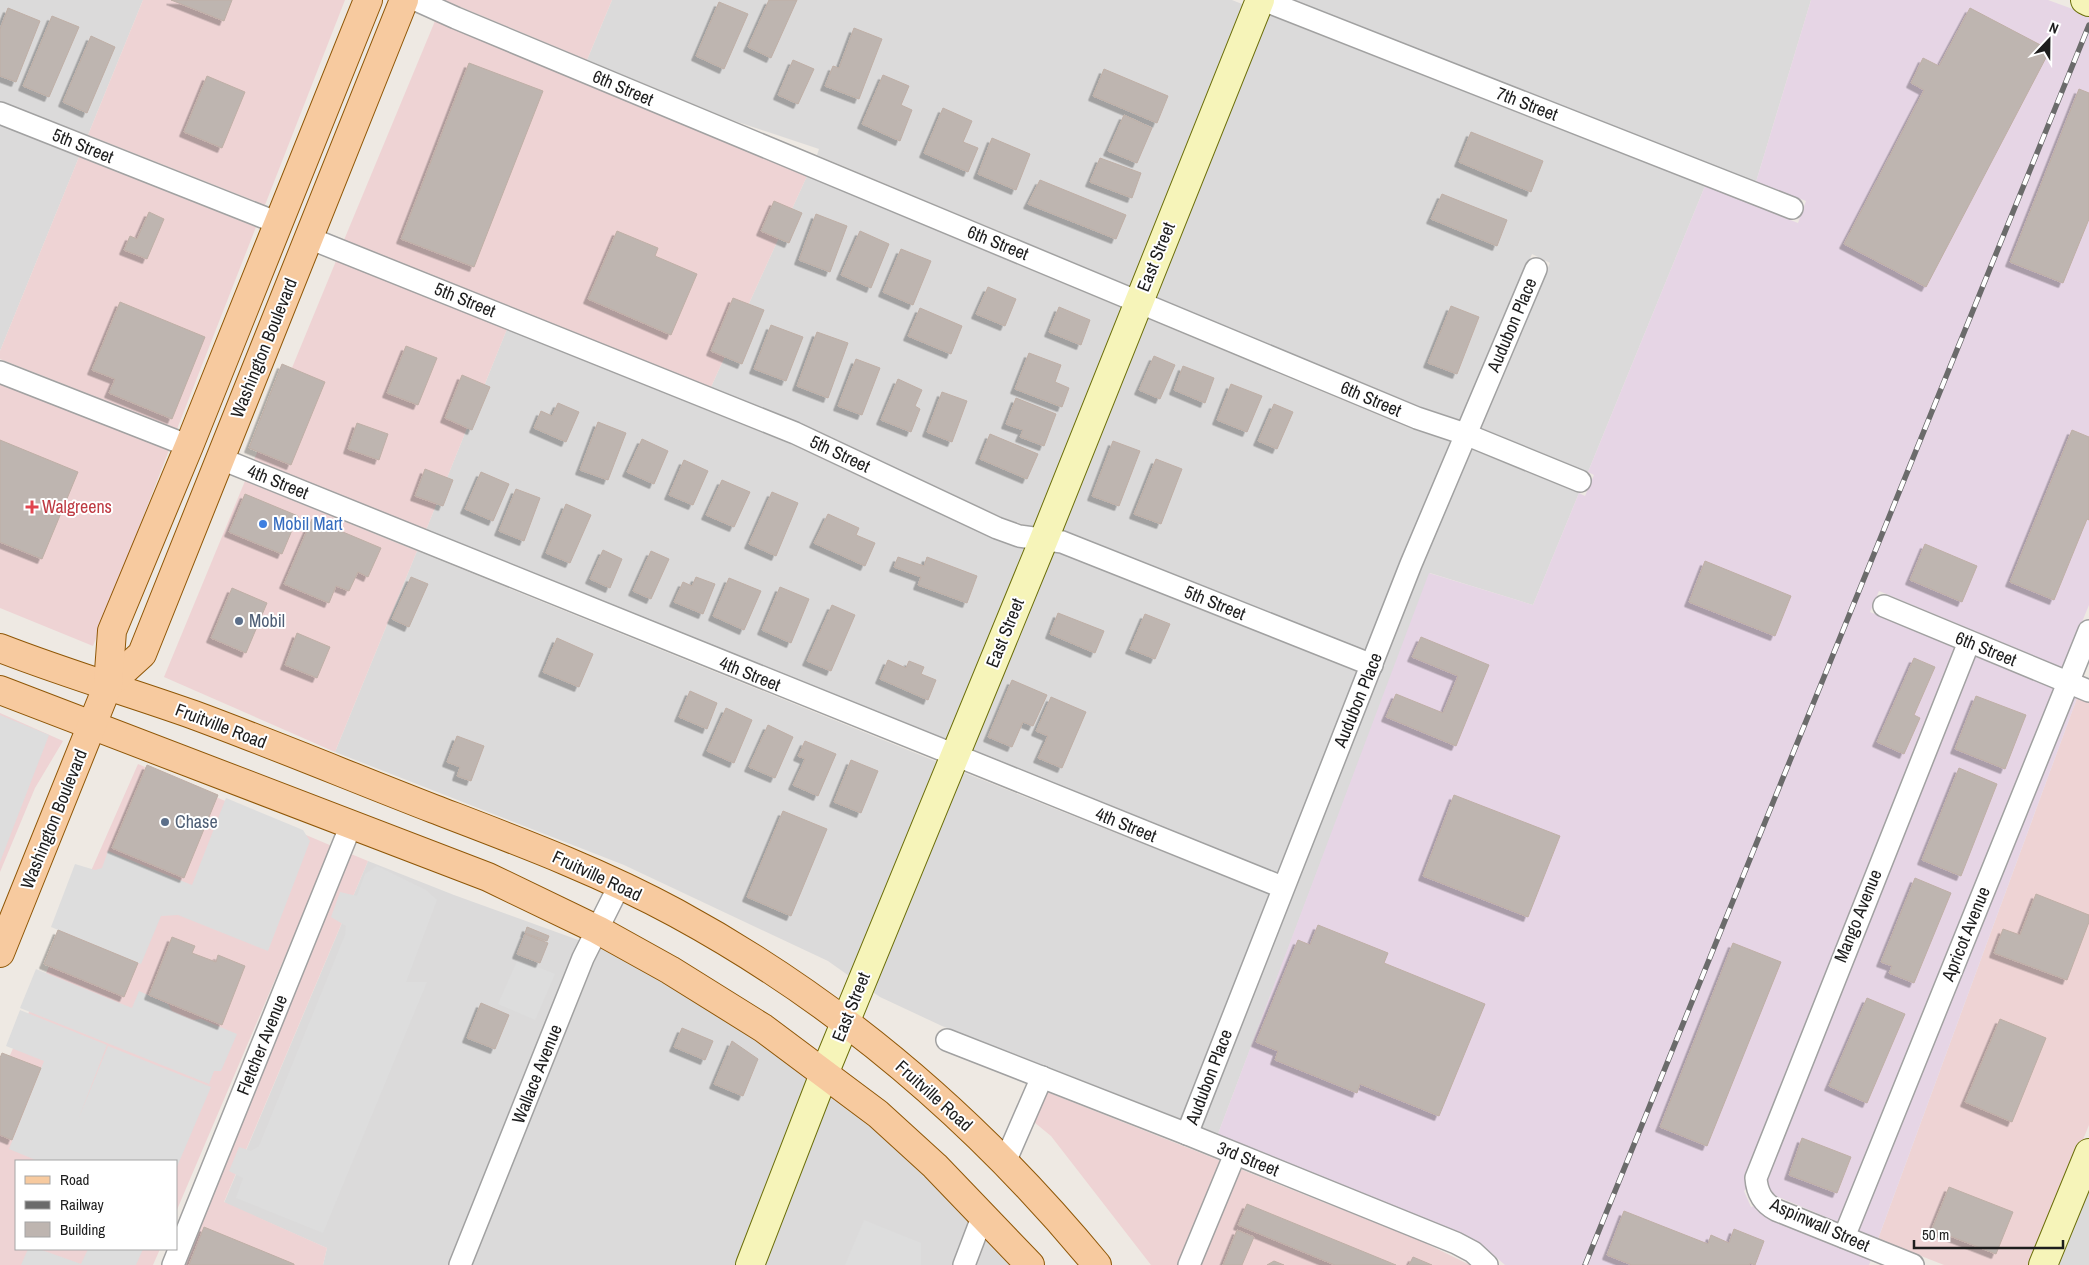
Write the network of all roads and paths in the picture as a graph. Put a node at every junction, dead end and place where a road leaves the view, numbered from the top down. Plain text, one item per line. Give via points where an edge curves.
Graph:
1 (368, 0) edge
2 (404, 0) edge
3 (416, 0) edge
4 (1261, 0) edge
5 (2085, 0) edge
6 (2089, 2) edge
7 (355, 31) junction
8 (0, 113) edge
9 (1792, 208) dead end
10 (278, 223) junction
11 (309, 238) junction
12 (1536, 269) dead end
13 (1138, 302) junction
14 (0, 372) edge
15 (1465, 434) junction
16 (189, 446) junction
17 (219, 458) junction
18 (1580, 481) dead end
19 (1044, 539) junction
20 (1884, 606) dead end
21 (2089, 631) edge
22 (1969, 642) junction
23 (0, 648) edge
24 (1372, 665) junction
25 (2068, 682) junction
26 (108, 685) junction
27 (0, 690) edge
28 (2089, 691) edge
29 (92, 724) junction
30 (954, 756) junction
31 (352, 825) junction
32 (619, 886) junction
33 (1282, 888) junction
34 (598, 930) junction
35 (0, 953) edge
36 (845, 1023) junction
37 (947, 1040) dead end
38 (824, 1074) junction
39 (1042, 1078) junction
40 (1187, 1134) junction
41 (2089, 1153) edge
42 (1235, 1154) junction
43 (1004, 1162) junction
44 (1758, 1192) joint
45 (983, 1215) junction
46 (1844, 1237) junction
47 (173, 1265) edge
48 (460, 1265) edge
49 (750, 1265) edge
50 (964, 1265) edge
51 (1030, 1265) edge
52 (1097, 1265) edge
53 (1189, 1265) edge
54 (1487, 1265) edge
55 (1913, 1265) edge
56 (2043, 1265) edge

1 - 7 main road, Washington Boulevard
2 - 11 main road, Washington Boulevard
3 - 13 street, 6th Street
4 - 9 street, 7th Street
4 - 13 street, East Street
5 - 6 street
7 - 10 main road, Washington Boulevard
7 - 11 main road via 360,54 358,63 301,208 301,225
8 - 10 street, 5th Street
10 - 16 main road, Washington Boulevard
11 - 17 main road, Washington Boulevard
11 - 19 street, 5th Street via 795,433 997,528 1019,536
12 - 15 street, Audubon Place
13 - 15 street, 6th Street via 1417,418
13 - 19 street, East Street
14 - 16 street
15 - 18 street, 6th Street
15 - 24 street, Audubon Place
16 - 26 main road, Washington Boulevard via 112,631
17 - 26 main road, Washington Boulevard via 142,654
17 - 30 street, 4th Street
19 - 24 street, 5th Street via 1062,542
19 - 30 street, East Street
20 - 22 street, 6th Street
21 - 25 street, Apricot Avenue
22 - 25 street, 6th Street
22 - 44 street, Mango Avenue via 1756,1178
23 - 26 main road, Fruitville Road
24 - 33 street, Audubon Place
25 - 28 street, 6th Street
25 - 46 street, Apricot Avenue
26 - 29 main road, Washington Boulevard
26 - 32 main road, Fruitville Road via 197,716 532,847
27 - 29 main road
29 - 31 main road
29 - 35 main road, Washington Boulevard
30 - 33 street, 4th Street
30 - 36 street, East Street
31 - 34 main road via 488,877
31 - 47 street, Fletcher Avenue
32 - 34 street, Wallace Avenue
32 - 36 main road, Fruitville Road via 673,911 752,957
33 - 40 street, Audubon Place
34 - 38 main road via 727,1004
34 - 48 street, Wallace Avenue via 583,958
36 - 38 street, East Street
36 - 43 main road, Fruitville Road via 903,1066
37 - 39 street, 3rd Street
38 - 45 main road via 878,1114 936,1166
38 - 49 street, East Street
39 - 40 street, 3rd Street
39 - 43 street
40 - 42 street, 3rd Street
41 - 56 street
42 - 53 street
42 - 54 street, 3rd Street via 1456,1243
43 - 52 main road, Fruitville Road
44 - 46 street, Aspinwall Street via 1776,1210
45 - 50 street
45 - 51 main road
46 - 55 street, Aspinwall Street

